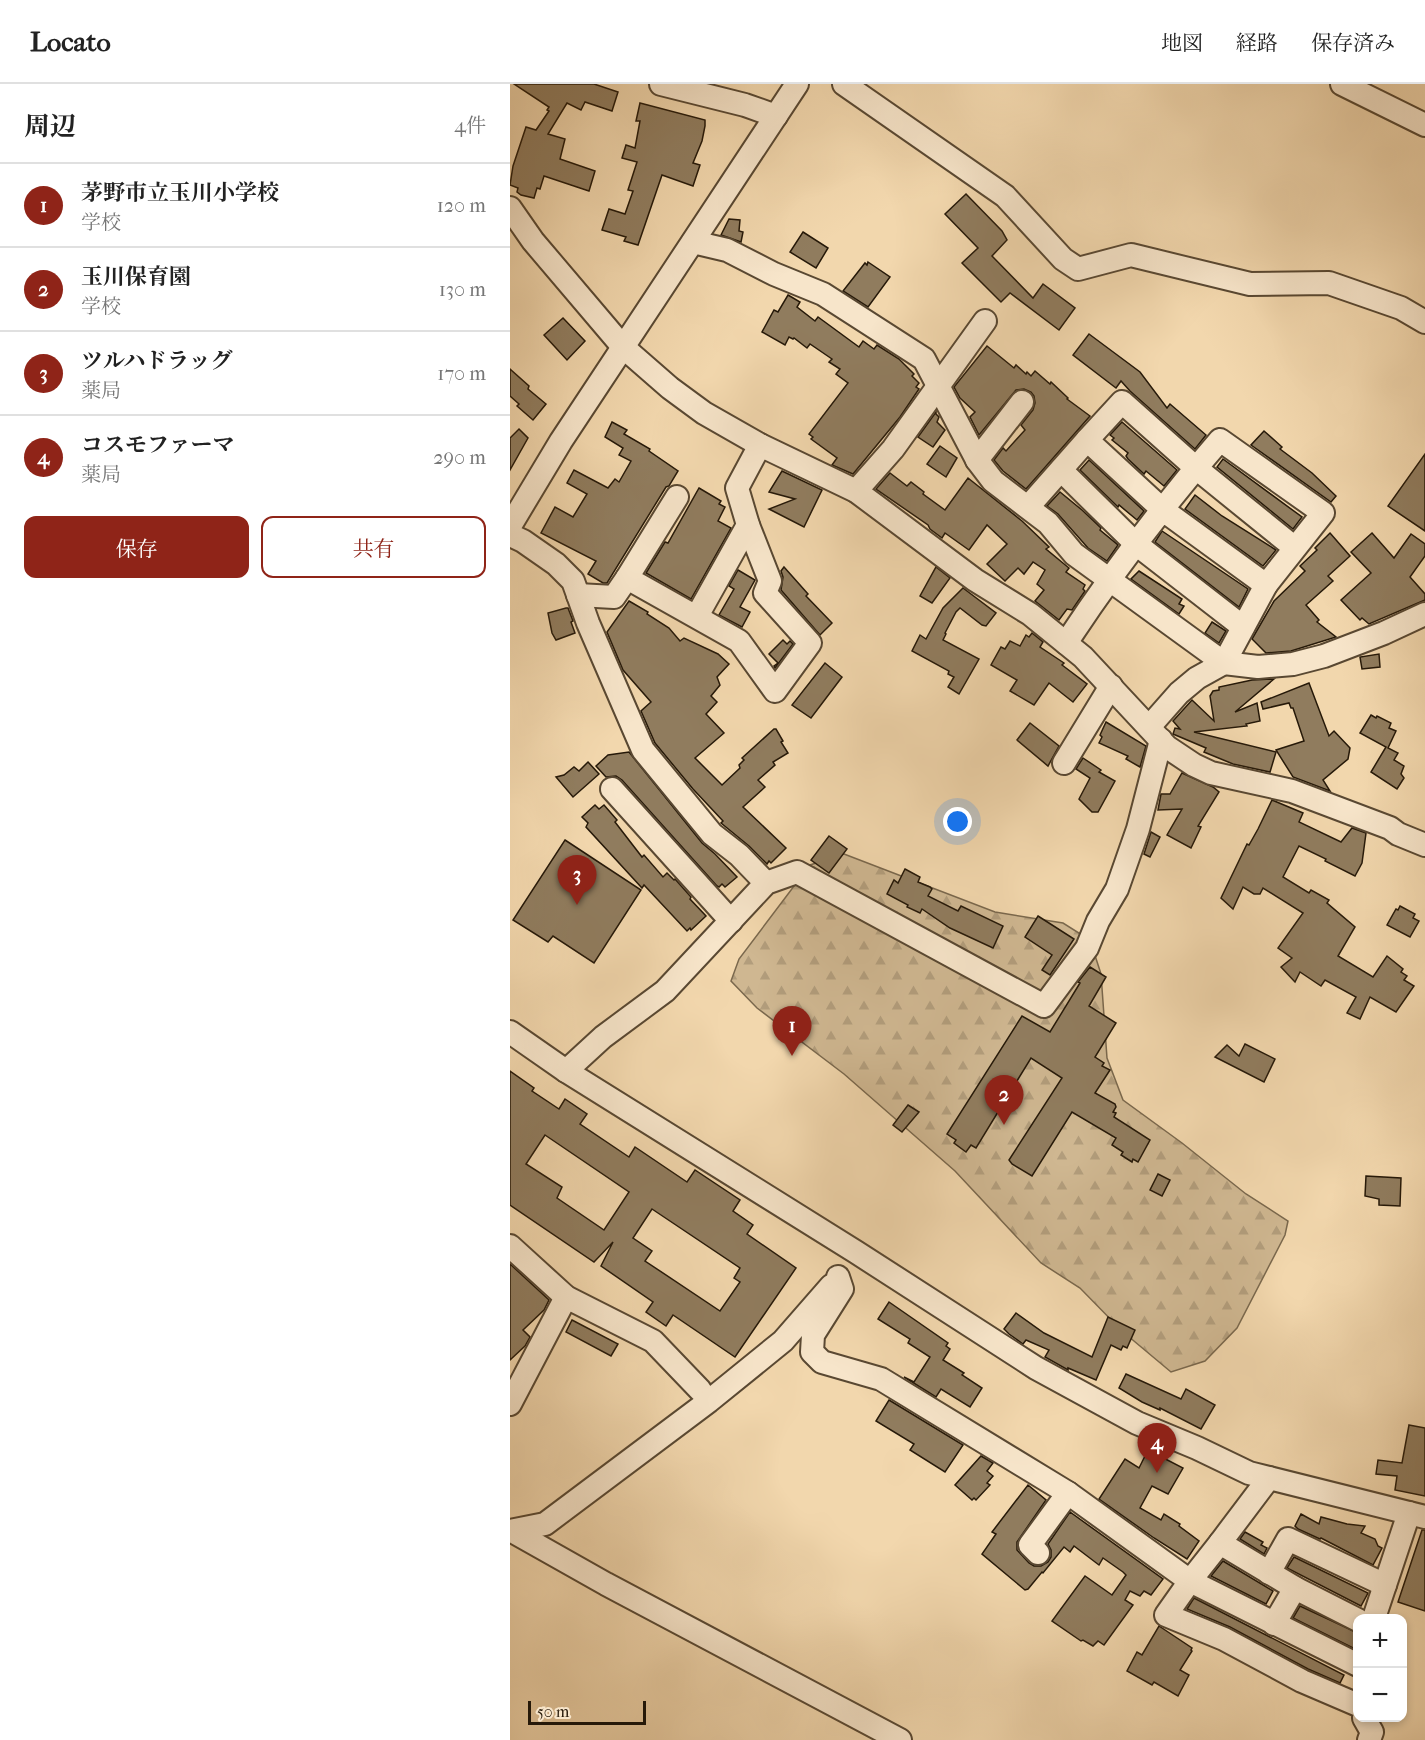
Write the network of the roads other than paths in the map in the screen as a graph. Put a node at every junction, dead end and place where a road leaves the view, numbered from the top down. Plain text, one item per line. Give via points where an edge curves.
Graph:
1 (661, 84) edge
2 (797, 84) edge
3 (844, 84) edge
4 (1342, 84) edge
5 (776, 116) junction
6 (1425, 126) edge
7 (510, 208) edge
8 (693, 242) junction
9 (985, 321) dead end
10 (1425, 322) edge
11 (623, 347) junction
12 (938, 386) junction
13 (1022, 402) dead end
14 (1087, 440) junction
15 (760, 445) junction
16 (977, 460) junction
17 (1196, 468) junction
18 (1061, 470) junction
19 (856, 491) junction
20 (677, 497) dead end
21 (1028, 507) junction
22 (1163, 510) junction
23 (748, 525) junction
24 (510, 526) edge
25 (510, 535) edge
26 (1136, 544) junction
27 (1295, 548) junction
28 (627, 578) junction
29 (1108, 579) junction
30 (1266, 585) junction
31 (578, 595) junction
32 (1425, 614) edge
33 (697, 616) junction
34 (1243, 627) junction
35 (1066, 643) junction
36 (1224, 663) junction
37 (1111, 686) junction
38 (1155, 733) junction
39 (1064, 763) dead end
40 (612, 789) dead end
41 (1425, 844) edge
42 (766, 883) junction
43 (731, 921) junction
44 (510, 1032) edge
45 (566, 1071) junction
46 (510, 1246) edge
47 (856, 1252) junction
48 (838, 1277) junction
49 (566, 1297) junction
50 (700, 1390) dead end
51 (510, 1404) edge
52 (1269, 1479) junction
53 (1068, 1492) junction
54 (1417, 1515) edge
55 (511, 1531) edge
56 (1220, 1543) junction
57 (1038, 1552) dead end
58 (1269, 1573) junction
59 (1190, 1581) junction
60 (1385, 1585) junction
61 (1295, 1588) junction
62 (1375, 1614) edge
63 (1353, 1617) edge
64 (1274, 1624) junction
65 (1353, 1664) edge
66 (1353, 1701) edge
67 (1366, 1722) edge
68 (900, 1740) edge
69 (1369, 1740) edge

1 - 5 street
2 - 5 street
3 - 10 street via 1005,196 1063,259 1078,269 1131,255 1250,284 1329,283 1401,308
4 - 6 street
5 - 8 street
7 - 11 street via 532,241
8 - 11 street
8 - 12 street via 727,250 823,294 924,359
9 - 12 street
11 - 15 street via 704,413
11 - 24 street
12 - 16 street
12 - 19 street
13 - 16 street
14 - 17 street via 1122,402
14 - 18 street
14 - 22 street
15 - 19 street
15 - 23 street via 737,488
16 - 21 street via 993,481
17 - 22 street
17 - 27 street
17 - 27 street via 1220,440 1323,513
18 - 21 street
18 - 26 street
19 - 35 street
20 - 28 street
21 - 29 street via 1074,554
22 - 26 street
22 - 30 street
23 - 33 street
23 - 33 street via 770,581 765,593 810,643 775,691 739,641
25 - 31 street via 556,564 573,581
26 - 29 street
26 - 34 street
27 - 30 street
28 - 31 street via 614,597
28 - 33 street
29 - 35 street
29 - 36 street
30 - 34 street
31 - 42 street via 643,750 712,834
32 - 36 street via 1324,656 1293,664 1258,667
34 - 36 street
35 - 37 street
36 - 38 street via 1179,693
37 - 38 street
37 - 39 street
38 - 41 street via 1167,747 1211,773 1292,791
38 - 42 street via 1138,829 1117,889 1087,948 1044,1006 797,872
40 - 43 street
42 - 43 street
43 - 45 street via 665,991 603,1037
44 - 45 street
45 - 47 street
46 - 49 street
47 - 48 street
47 - 52 street via 1036,1368 1137,1423
48 - 53 street via 842,1289 813,1335 812,1352 822,1362 881,1380
48 - 55 street via 783,1341 709,1401 545,1524
49 - 50 street via 653,1341
49 - 51 street
52 - 54 street
52 - 56 street
53 - 57 street via 1030,1545
53 - 59 street
54 - 60 street
55 - 68 street
56 - 58 street
56 - 59 street
58 - 60 street via 1288,1539
58 - 61 street
59 - 64 street
59 - 66 street via 1166,1615 1224,1639 1302,1681
60 - 62 street
61 - 63 street
61 - 64 street
64 - 65 street
67 - 69 street via 1372,1732

